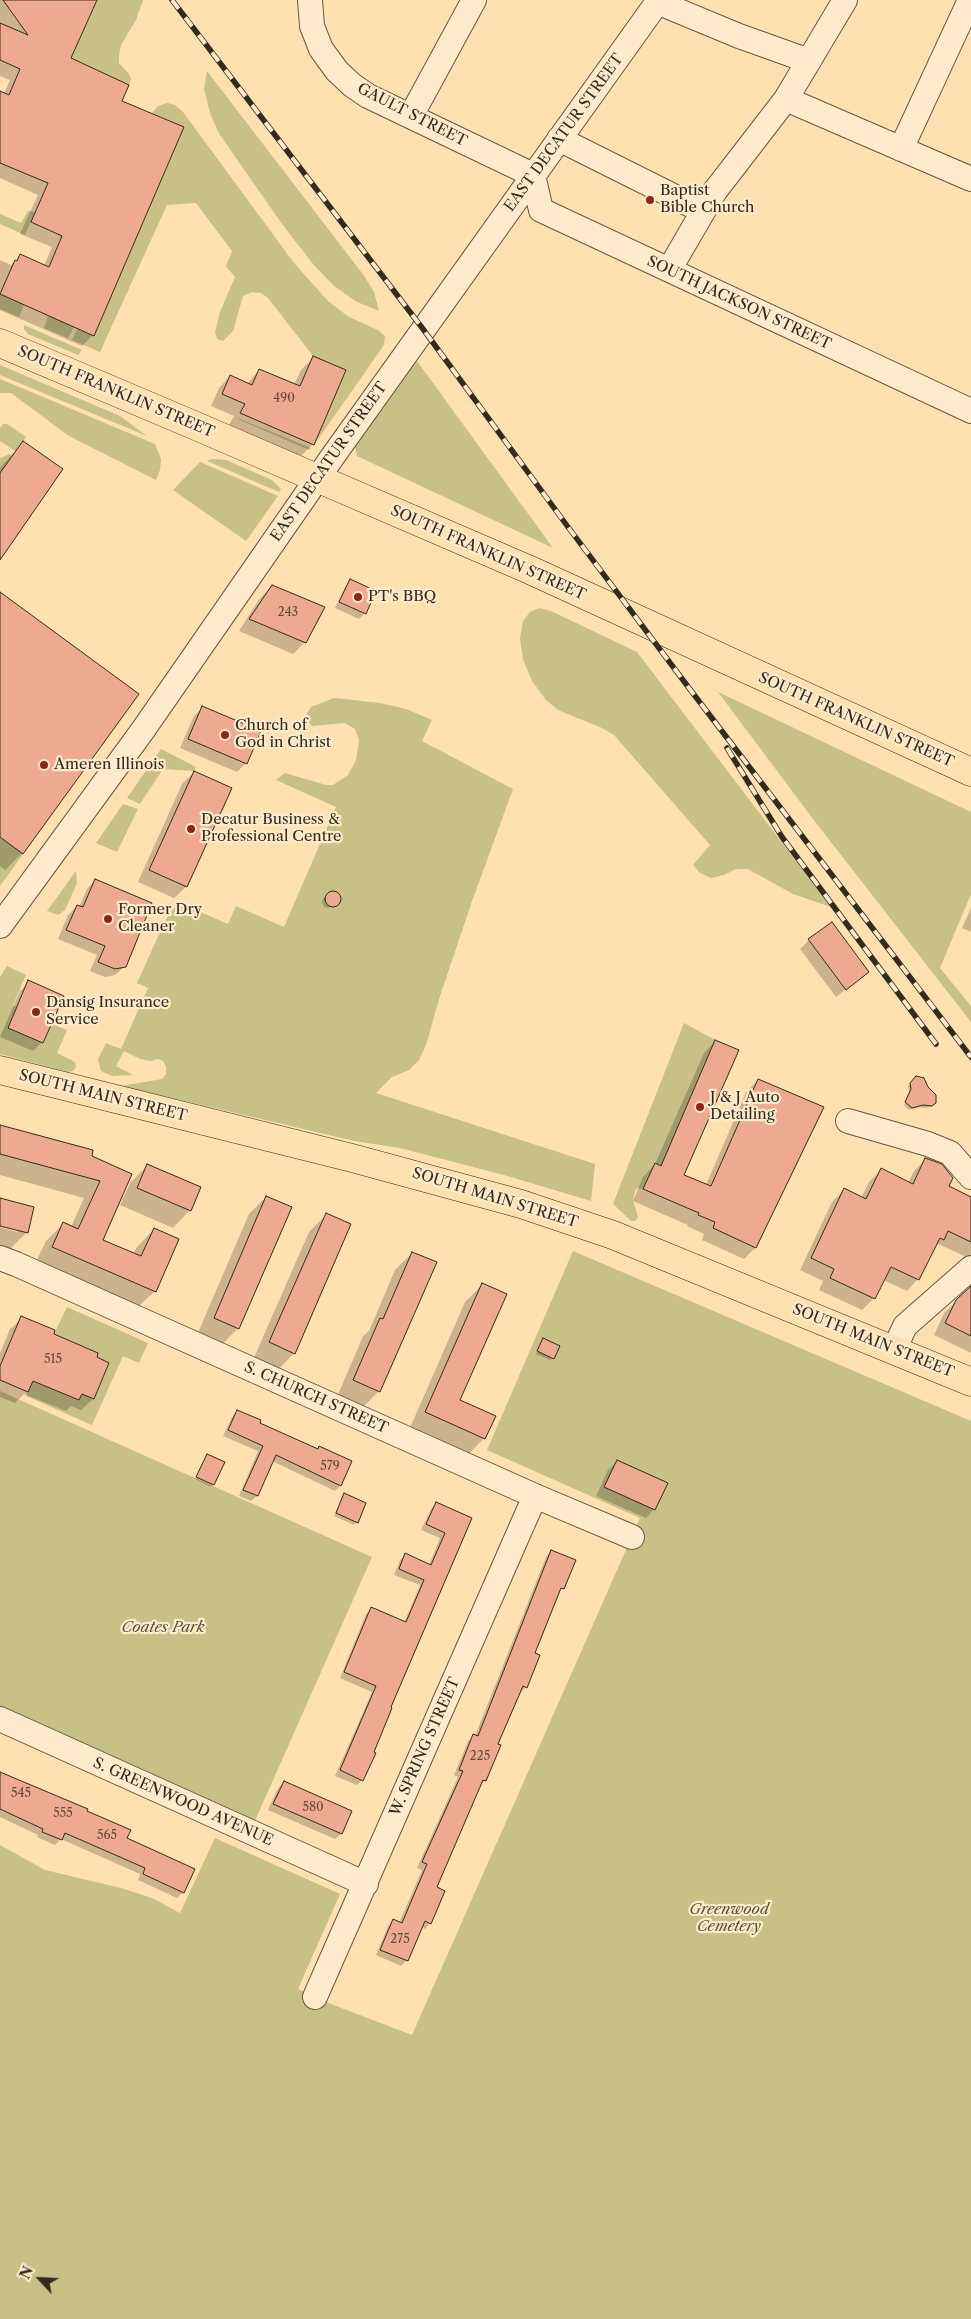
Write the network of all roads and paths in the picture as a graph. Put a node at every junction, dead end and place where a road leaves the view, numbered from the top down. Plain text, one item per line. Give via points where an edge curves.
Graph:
1 (310, 0) edge
2 (474, 0) edge
3 (845, 0) edge
4 (970, 0) edge
5 (658, 1) edge
6 (809, 60) junction
7 (786, 98) junction
8 (410, 116) junction
9 (559, 139) junction
10 (901, 148) junction
11 (533, 175) junction
12 (971, 179) edge
13 (703, 211) junction
14 (669, 270) junction
15 (0, 343) edge
16 (971, 411) edge
17 (318, 478) junction
18 (971, 772) edge
19 (0, 926) edge
20 (0, 1070) edge
21 (848, 1121) dead end
22 (971, 1177) edge
23 (0, 1258) edge
24 (971, 1268) edge
25 (894, 1350) junction
26 (971, 1382) edge
27 (535, 1496) junction
28 (632, 1538) dead end
29 (0, 1719) edge
30 (366, 1884) junction
31 (315, 1997) dead end

1 - 8 street, GAULT STREET via 312,26 321,49 337,71 368,96
2 - 8 street
3 - 6 street
4 - 10 street
5 - 6 street via 739,36
5 - 9 street, EAST DECATUR STREET
6 - 7 street
7 - 10 street
7 - 13 street
8 - 11 street, GAULT STREET
9 - 11 street, EAST DECATUR STREET
9 - 13 street
10 - 12 street
11 - 14 street, SOUTH JACKSON STREET via 541,210
11 - 17 street, EAST DECATUR STREET
13 - 14 street
14 - 16 street, SOUTH JACKSON STREET
15 - 17 main road, SOUTH FRANKLIN STREET
17 - 18 main road, SOUTH FRANKLIN STREET via 530,570
17 - 19 street, EAST DECATUR STREET via 143,730
20 - 25 main road, SOUTH MAIN STREET via 521,1204 613,1235
21 - 22 street via 950,1153
23 - 27 street, S. CHURCH STREET
24 - 25 street via 905,1326
25 - 26 main road, SOUTH MAIN STREET
27 - 28 street, S. CHURCH STREET
27 - 30 street, W. SPRING STREET
29 - 30 street, S. GREENWOOD AVENUE
30 - 31 street, W. SPRING STREET

